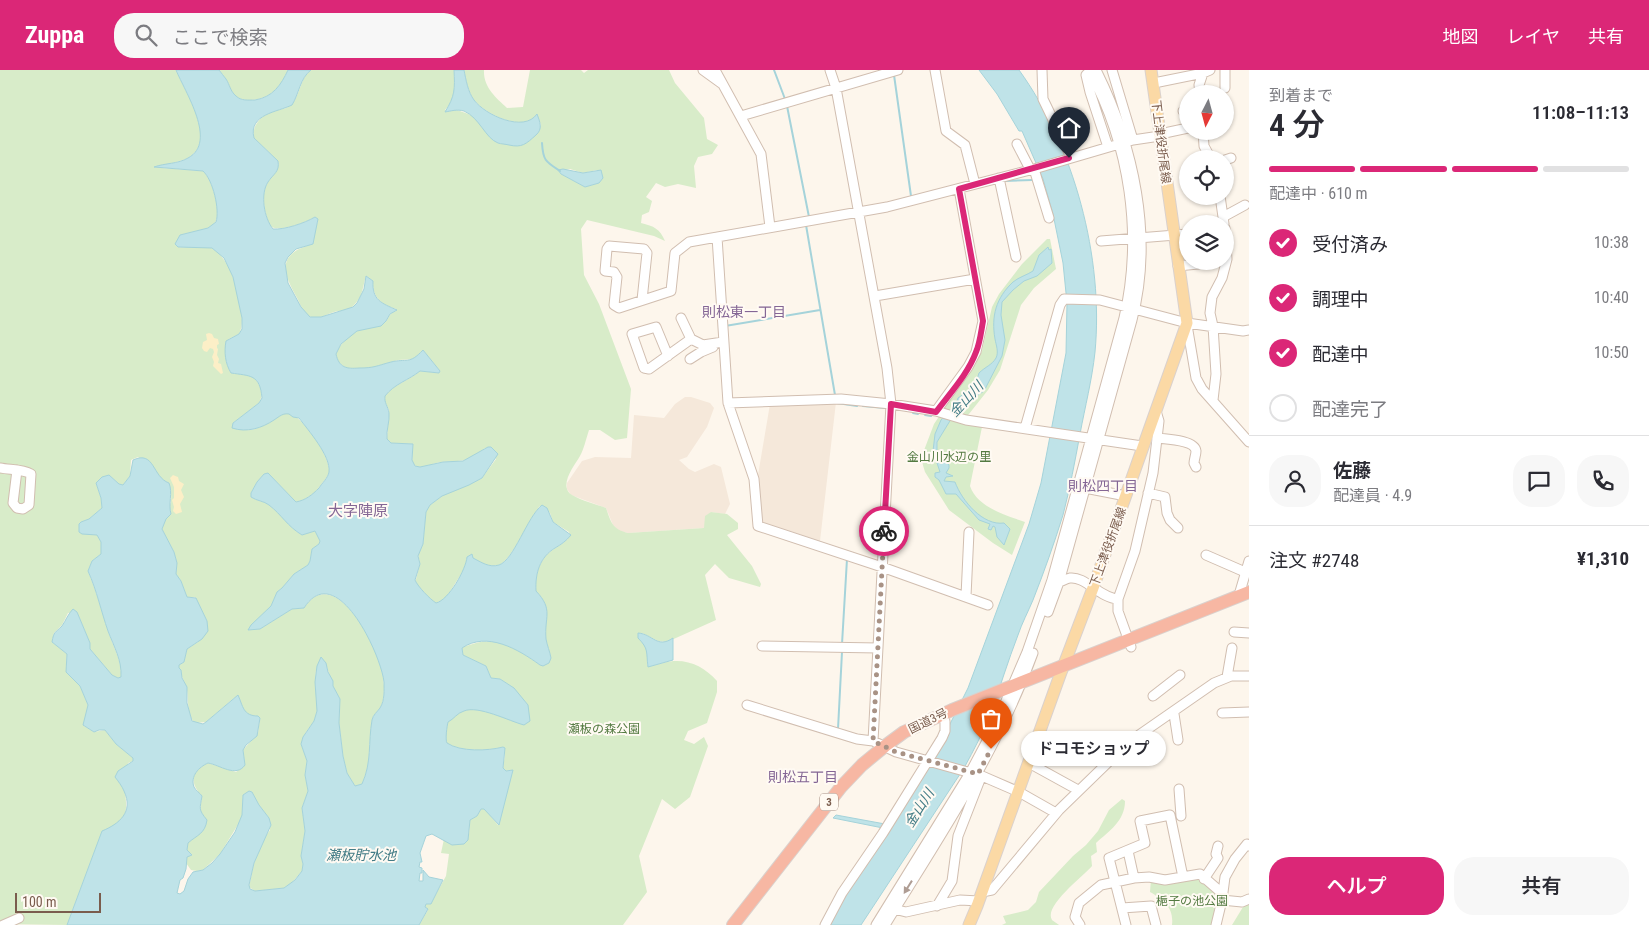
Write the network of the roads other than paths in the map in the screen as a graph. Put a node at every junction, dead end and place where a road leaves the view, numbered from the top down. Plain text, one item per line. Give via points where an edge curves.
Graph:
1 (703, 70) edge
2 (715, 70) edge
3 (830, 70) edge
4 (898, 70) edge
5 (935, 70) edge
6 (1042, 70) edge
7 (1092, 70) edge
8 (1112, 70) edge
9 (1151, 70) edge
10 (1225, 70) edge
11 (1207, 72) edge
12 (721, 83) junction
13 (1154, 83) junction
14 (1200, 85) edge
15 (1225, 85) edge
16 (1118, 86) junction
17 (836, 88) junction
18 (1107, 92) junction
19 (740, 116) junction
20 (1179, 130) edge
21 (1160, 135) junction
22 (1126, 142) junction
23 (1017, 144) dead end
24 (1108, 147) junction
25 (1070, 158) junction
26 (1034, 169) junction
27 (999, 182) junction
28 (975, 184) junction
29 (959, 189) junction
30 (1245, 205) dead end
31 (860, 215) junction
32 (1231, 215) edge
33 (1049, 218) dead end
34 (770, 228) junction
35 (1174, 235) junction
36 (1179, 235) edge
37 (717, 237) junction
38 (1137, 239) junction
39 (1101, 241) dead end
40 (1016, 257) dead end
41 (1178, 266) joint
42 (1224, 270) edge
43 (975, 279) junction
44 (875, 296) junction
45 (642, 300) junction
46 (1131, 307) junction
47 (681, 318) dead end
48 (1186, 323) junction
49 (1213, 326) junction
50 (1249, 330) edge
51 (690, 339) junction
52 (723, 344) junction
53 (668, 356) junction
54 (690, 359) dead end
55 (1213, 400) junction
56 (728, 403) junction
57 (891, 404) junction
58 (1156, 411) junction
59 (936, 412) junction
60 (1025, 428) junction
61 (1158, 438) junction
62 (1090, 439) junction
63 (1249, 442) edge
64 (1142, 446) junction
65 (1196, 467) dead end
66 (0, 468) edge
67 (17, 470) dead end
68 (1085, 488) junction
69 (1148, 493) junction
70 (1126, 496) junction
71 (1178, 528) dead end
72 (969, 532) dead end
73 (1206, 555) dead end
74 (1249, 561) edge
75 (882, 564) junction
76 (1245, 572) junction
77 (1059, 582) junction
78 (1093, 588) junction
79 (966, 596) junction
80 (1246, 596) edge
81 (1118, 599) junction
82 (988, 605) dead end
83 (1234, 632) dead end
84 (1249, 633) edge
85 (1129, 643) junction
86 (762, 646) dead end
87 (878, 648) junction
88 (1232, 648) dead end
89 (1062, 670) junction
90 (1180, 675) dead end
91 (1249, 676) edge
92 (1228, 677) junction
93 (1009, 691) junction
94 (1153, 696) dead end
95 (747, 705) dead end
96 (1249, 712) edge
97 (1222, 713) dead end
98 (1174, 714) dead end
99 (948, 717) junction
100 (1178, 740) dead end
101 (883, 745) junction
102 (928, 762) junction
103 (1029, 763) junction
104 (973, 773) junction
105 (1179, 789) dead end
106 (1078, 790) junction
107 (1019, 792) junction
108 (1056, 813) junction
109 (1170, 815) junction
110 (1218, 846) dead end
111 (1249, 846) edge
112 (1128, 851) junction
113 (906, 874) junction
114 (1183, 877) junction
115 (1134, 878) junction
116 (1204, 879) junction
117 (1116, 883) junction
118 (981, 897) junction
119 (1222, 897) junction
120 (1249, 899) edge
121 (937, 906) junction
122 (1122, 908) junction
123 (897, 910) junction
124 (18, 918) dead end
125 (3, 925) edge
126 (733, 925) edge
127 (743, 925) edge
128 (825, 925) edge
129 (870, 925) edge
130 (876, 925) edge
131 (885, 925) edge
132 (890, 925) edge
133 (969, 925) edge
134 (1080, 925) edge
135 (1126, 925) edge
136 (1156, 925) edge
137 (1216, 925) edge

1 - 12 street
2 - 12 street
3 - 17 street
4 - 17 street
5 - 28 street via 946,131 964,145
6 - 25 street via 1043,99
7 - 18 street
7 - 22 street
7 - 24 street via 1086,75
8 - 16 street
9 - 13 main road, 下上津役折尾線
10 - 15 street
11 - 13 street
11 - 14 street
12 - 19 street
13 - 21 main road, 下上津役折尾線
16 - 18 street
16 - 22 street
17 - 19 street
17 - 31 street
18 - 22 street
19 - 34 street via 761,154
20 - 21 street
21 - 22 street
21 - 35 main road, 下上津役折尾線
22 - 24 street
22 - 38 street via 1136,192
23 - 26 street
24 - 25 street
25 - 26 street
26 - 27 street
26 - 33 street
27 - 28 street
27 - 40 street
28 - 29 street
29 - 31 street
29 - 43 street
30 - 32 street
31 - 34 street
31 - 44 street
34 - 37 street
35 - 36 street
35 - 38 street
35 - 41 main road, 下上津役折尾線
37 - 45 street via 689,242 675,252 671,291
37 - 52 street
38 - 39 street
38 - 46 street
41 - 48 main road, 下上津役折尾線
42 - 49 street via 1212,297 1210,313
43 - 44 street
43 - 59 street via 983,321 976,352
44 - 57 street
45 - 45 street via 619,308 614,305 617,277 614,272 605,271 609,246 644,249 648,253
46 - 48 street
46 - 60 street via 1100,300 1066,299 1060,305
46 - 62 street
47 - 51 street
48 - 49 street
48 - 55 street via 1196,378
48 - 58 main road, 下上津役折尾線
49 - 50 street
49 - 55 street via 1216,374
51 - 52 street via 703,345
51 - 53 street
52 - 54 street
52 - 56 street
53 - 53 street via 649,369 644,368 632,334 656,327
55 - 63 street
56 - 57 street via 841,399
56 - 75 street via 754,479 758,526
57 - 59 street
57 - 75 street
58 - 61 street
58 - 64 main road, 下上津役折尾線
59 - 60 street
60 - 62 street
61 - 65 street via 1182,441 1194,447
61 - 69 street
62 - 64 street
62 - 68 street
62 - 93 street via 1050,588
64 - 70 main road, 下上津役折尾線
66 - 67 street
68 - 70 street
68 - 77 street
69 - 71 street via 1165,497 1167,513
69 - 81 street via 1135,551
70 - 78 main road, 下上津役折尾線
72 - 79 street
73 - 76 street
74 - 76 street
75 - 79 street
75 - 87 street
76 - 80 street
77 - 78 street via 1079,579
77 - 93 street
78 - 81 street
78 - 89 main road, 下上津役折尾線
79 - 82 street
80 - 85 highway, 国道3号 / 3
81 - 85 street via 1118,612
83 - 84 street
85 - 89 highway, 国道3号 / 3
86 - 87 street
87 - 101 street
88 - 92 street
89 - 93 highway, 国道3号 / 3
89 - 103 main road, 下上津役折尾線
90 - 94 street
91 - 92 street
92 - 106 street via 1214,683 1128,742
93 - 99 highway, 国道3号 / 3
93 - 104 street
95 - 101 street
96 - 97 street
98 - 100 street
99 - 101 highway, 国道3号 / 3
99 - 102 street via 942,738
101 - 102 street
101 - 126 highway, 国道3号 / 3 via 841,787
101 - 127 highway, 国道3号 / 3
102 - 104 street
102 - 128 street via 842,893
103 - 106 street
103 - 107 main road, 下上津役折尾線
104 - 107 street
104 - 113 street
104 - 121 street via 958,836 952,881
104 -> 123 street
105 - 109 street via 1186,816
106 - 108 street
107 - 108 street
107 - 118 main road, 下上津役折尾線
108 - 118 street via 992,890
109 - 112 street via 1140,821 1145,843
109 - 114 street
110 - 116 street via 1218,858
111 - 119 street via 1247,844 1228,870
112 - 115 street
112 - 117 street via 1109,858
113 - 129 street
113 - 130 street
114 - 115 street via 1165,880
114 - 116 street via 1200,874
115 - 117 street
116 - 119 street
117 - 122 street
117 - 134 street via 1102,885 1079,903 1075,917
118 - 121 street
118 - 133 main road, 下上津役折尾線
119 - 120 street via 1242,902
119 - 137 street
121 - 123 street via 906,912
122 - 135 street
122 - 136 street via 1151,906
123 - 131 street
123 - 132 street
124 - 125 street

